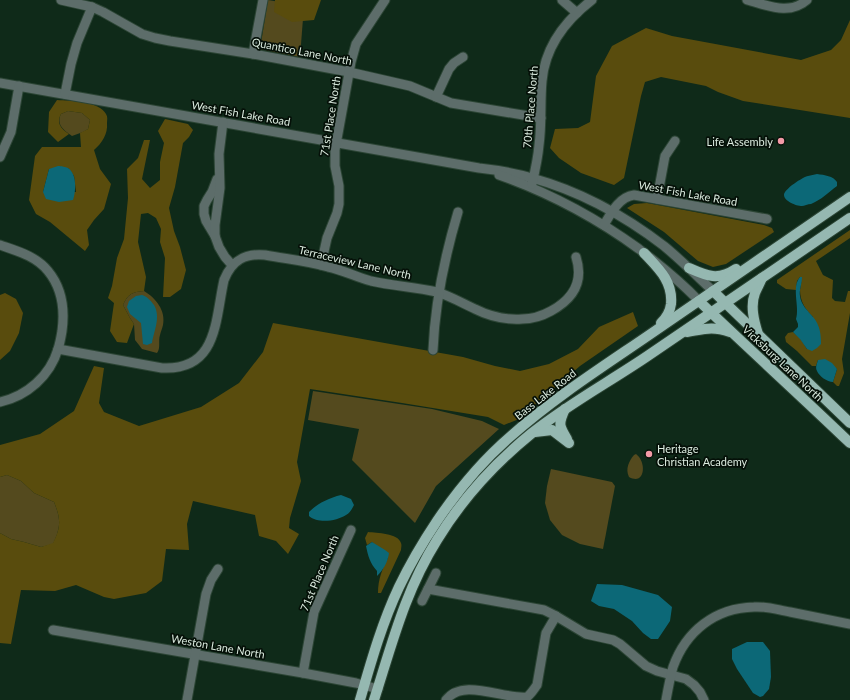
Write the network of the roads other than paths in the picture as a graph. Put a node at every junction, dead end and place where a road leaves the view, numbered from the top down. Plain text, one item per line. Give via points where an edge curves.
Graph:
1 (61, 0) edge
2 (263, 0) edge
3 (385, 0) edge
4 (562, 0) edge
5 (592, 0) edge
6 (747, 0) edge
7 (807, 0) edge
8 (92, 7) junction
9 (577, 13) junction
10 (252, 54) junction
11 (463, 57) dead end
12 (349, 72) junction
13 (0, 83) edge
14 (19, 86) junction
15 (65, 94) junction
16 (436, 97) junction
17 (541, 118) junction
18 (223, 122) junction
19 (674, 141) dead end
20 (337, 142) junction
21 (0, 157) edge
22 (219, 172) junction
23 (533, 182) junction
24 (850, 197) edge
25 (657, 199) junction
26 (458, 212) dead end
27 (612, 212) junction
28 (822, 216) junction
29 (767, 218) dead end
30 (850, 218) edge
31 (604, 224) junction
32 (215, 236) junction
33 (0, 245) edge
34 (644, 253) junction
35 (576, 257) dead end
36 (232, 265) junction
37 (320, 265) junction
38 (689, 268) junction
39 (763, 278) junction
40 (713, 291) junction
41 (439, 293) junction
42 (699, 301) junction
43 (725, 302) junction
44 (711, 313) junction
45 (683, 332) junction
46 (733, 333) junction
47 (651, 334) junction
48 (758, 334) junction
49 (58, 349) junction
50 (433, 350) dead end
51 (0, 402) edge
52 (565, 410) junction
53 (850, 423) edge
54 (533, 432) junction
55 (850, 443) edge
56 (350, 530) dead end
57 (218, 569) dead end
58 (436, 573) dead end
59 (428, 589) junction
60 (422, 601) dead end
61 (556, 616) junction
62 (850, 624) edge
63 (53, 630) dead end
64 (195, 655) junction
65 (303, 673) junction
66 (671, 675) junction
67 (364, 685) junction
68 (378, 689) junction
69 (187, 700) edge
70 (360, 700) edge
71 (374, 700) edge
72 (446, 700) edge
73 (666, 700) edge
74 (704, 700) edge

1 - 8 street, Quantico Lane North
2 - 10 street
3 - 12 street, 71st Place North via 356,44
4 - 9 street
5 - 9 street, 70th Place North
6 - 7 street via 784,9 794,8
8 - 10 street, Quantico Lane North via 142,34 155,38
8 - 15 street via 70,64
9 - 17 street, 70th Place North via 549,51 542,81
10 - 12 street, Quantico Lane North
11 - 16 street via 449,69
12 - 16 street, Quantico Lane North via 401,83
12 - 20 street, 71st Place North
13 - 14 street, West Fish Lake Road
14 - 15 street, West Fish Lake Road
14 - 21 street via 11,132
15 - 18 street, West Fish Lake Road
16 - 17 street, Quantico Lane North via 455,104
17 - 23 street, 70th Place North via 540,144
18 - 20 street, West Fish Lake Road
18 - 22 street
19 - 25 street via 665,156
20 - 23 street, West Fish Lake Road via 479,168
20 - 37 street, 71st Place North via 335,162 339,204
22 - 32 street
22 - 32 street via 204,210 206,221
23 - 27 street, West Fish Lake Road via 568,190
23 - 31 street, West Fish Lake Road
24 - 28 main road, Bass Lake Road
25 - 27 street, West Fish Lake Road via 629,195 621,200
25 - 29 street, West Fish Lake Road
26 - 41 street
27 - 31 street, West Fish Lake Road
27 - 38 street, West Fish Lake Road via 657,241
28 - 38 main road via 795,229 730,272 716,277
28 - 40 main road, Bass Lake Road
30 - 39 main road, Bass Lake Road
31 - 34 street, West Fish Lake Road
32 - 36 street via 219,247
33 - 49 street via 31,257 54,278 64,310
34 - 42 street, West Fish Lake Road
34 - 47 main road via 666,278 671,294 667,317
35 - 41 street, Terraceview Lane North via 578,282 575,290 564,303 535,318 524,320 489,315
36 - 37 street, Terraceview Lane North via 239,259 256,255
36 - 49 street via 224,280 211,341 206,351 189,364 162,368
37 - 41 street, Terraceview Lane North via 369,280
38 - 40 street, West Fish Lake Road
39 - 43 main road, Bass Lake Road
39 - 48 main road via 755,293 753,304
40 - 42 main road, Bass Lake Road
40 - 43 main road, Vicksburg Lane North
41 - 50 street
42 - 44 main road, Vicksburg Lane North
42 - 47 main road, Bass Lake Road
43 - 44 main road, Bass Lake Road
43 - 48 main road, Vicksburg Lane North
44 - 45 main road, Bass Lake Road
44 - 46 main road, Vicksburg Lane North
45 - 46 main road via 710,328
45 - 52 main road, Bass Lake Road
46 - 55 main road, Vicksburg Lane North
47 - 67 main road, Bass Lake Road via 546,407 499,447 468,481 438,520 398,589
48 - 53 main road, Vicksburg Lane North
49 - 51 street via 49,369 34,386 16,397
52 - 54 main road, Bass Lake Road
52 - 54 main road via 560,424 569,443 552,430
54 - 68 main road, Bass Lake Road via 503,458 478,485 437,540 403,608
56 - 65 street, 71st Place North via 314,612
57 - 64 street via 206,594
58 - 59 street
59 - 60 street
59 - 61 street via 544,610
61 - 66 street via 586,634 613,640 646,666
61 - 72 street via 546,633 537,685 528,696 512,700 459,692
62 - 66 street via 769,608 739,608 711,618 700,626 680,654
63 - 64 street, Weston Lane North
64 - 65 street, Weston Lane North
64 - 69 street
65 - 67 street, Weston Lane North
66 - 73 street
66 - 74 street via 686,679 694,685
67 - 68 street, Weston Lane North
67 - 70 main road, Bass Lake Road
68 - 71 main road, Bass Lake Road

